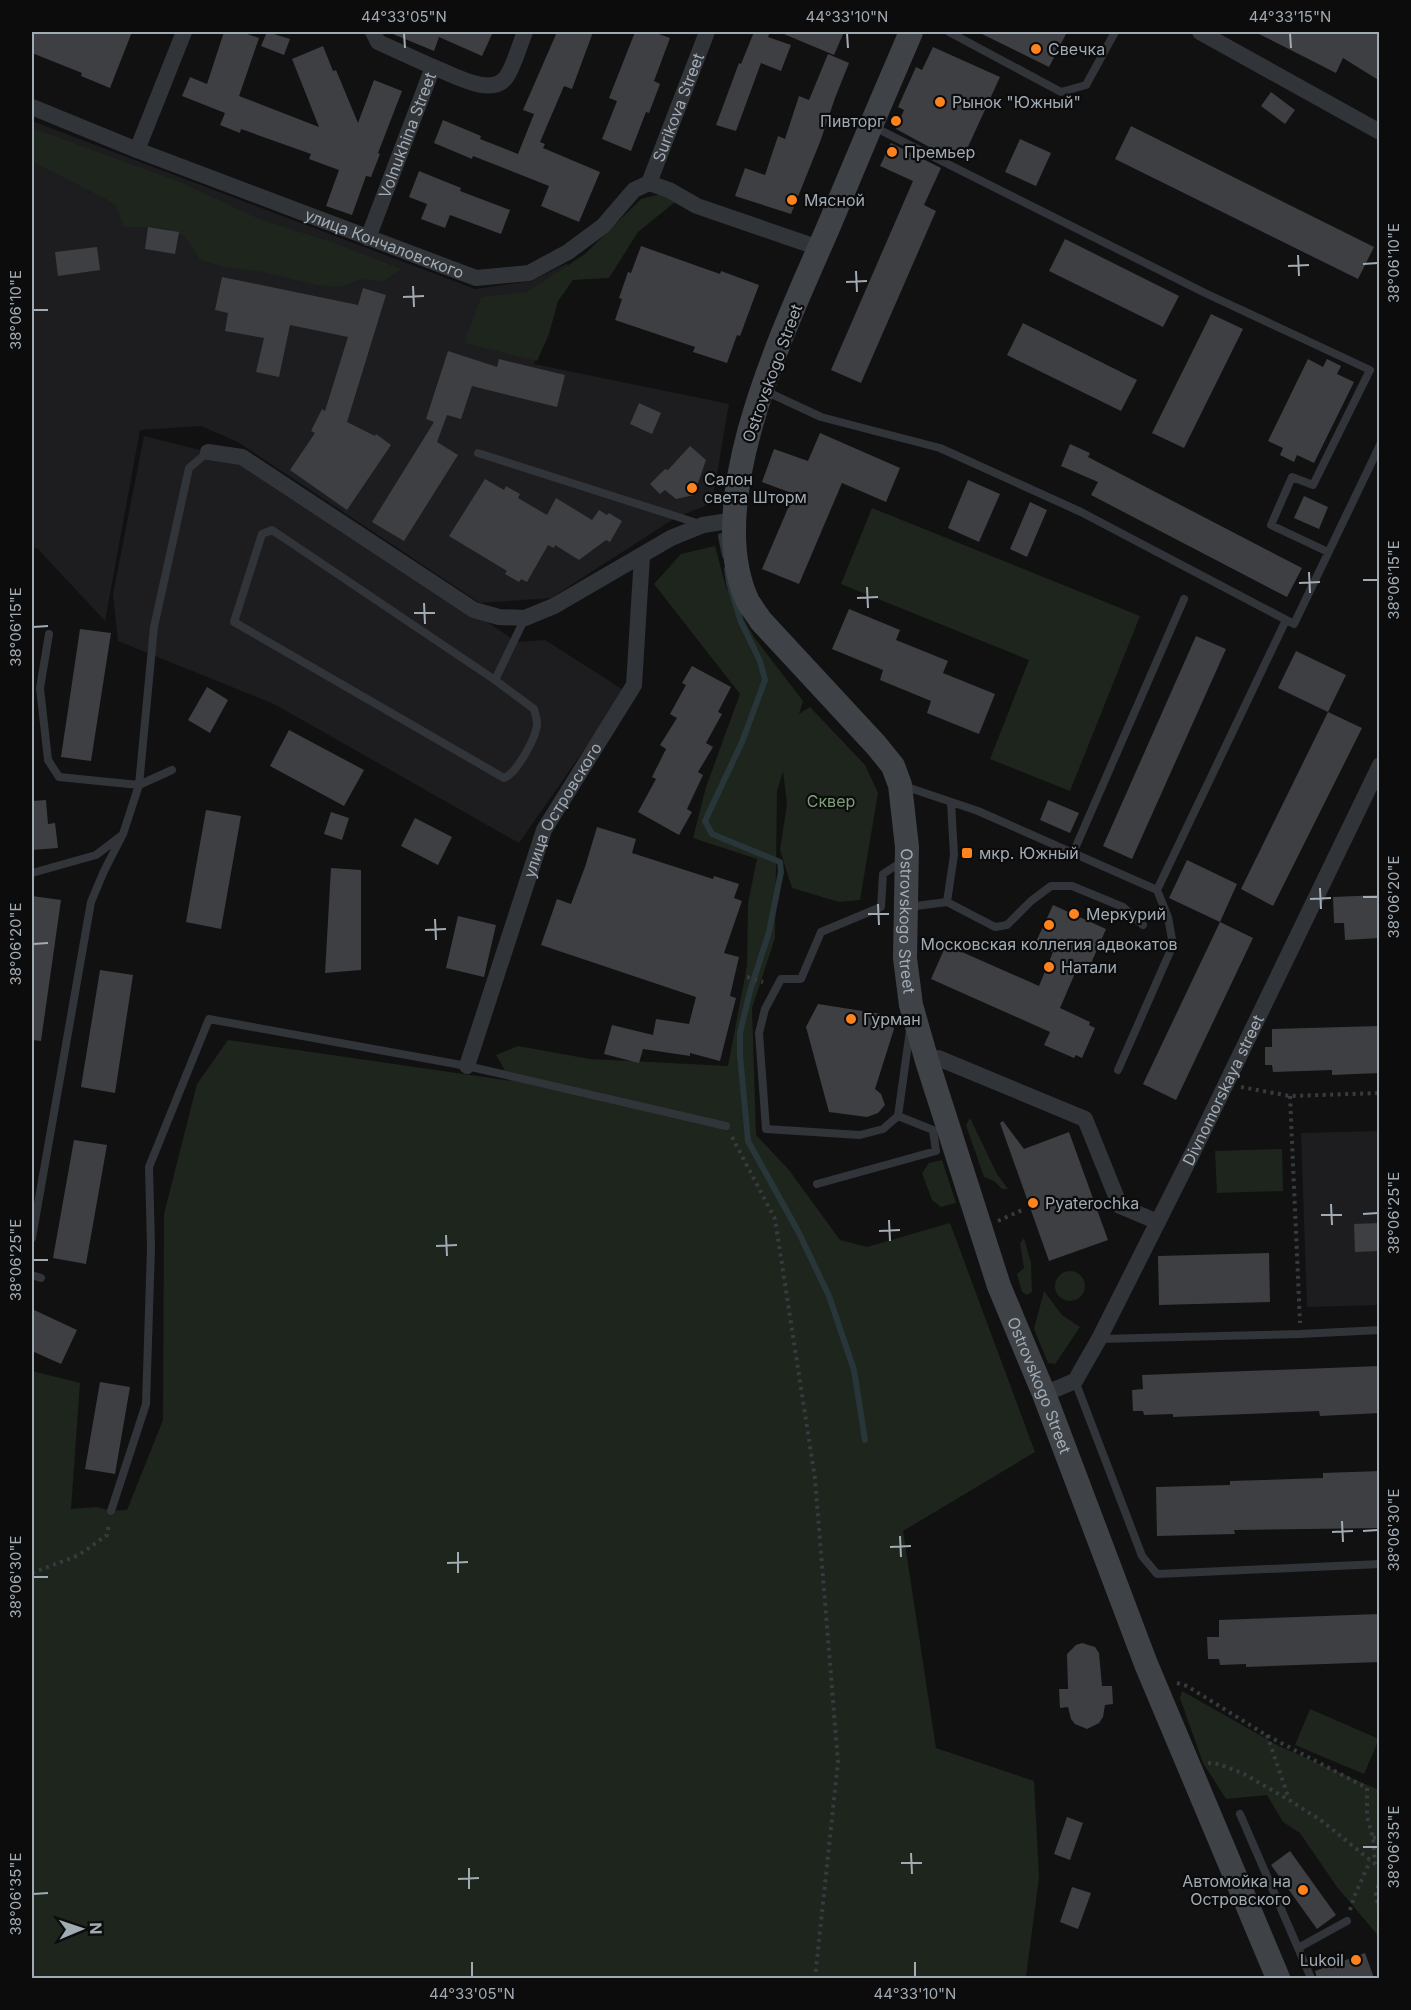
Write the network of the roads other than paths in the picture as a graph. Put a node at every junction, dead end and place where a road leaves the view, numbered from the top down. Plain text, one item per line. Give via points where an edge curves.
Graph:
1 (184, 32) edge
2 (373, 32) edge
3 (525, 32) edge
4 (707, 32) edge
5 (911, 32) edge
6 (949, 32) edge
7 (1115, 32) edge
8 (1200, 32) edge
9 (433, 67) junction
10 (32, 107) edge
11 (871, 126) junction
12 (1380, 132) edge
13 (136, 150) junction
14 (649, 183) junction
15 (368, 238) junction
16 (819, 248) junction
17 (763, 389) junction
18 (1380, 445) edge
19 (208, 452) joint
20 (478, 453) dead end
21 (735, 520) junction
22 (703, 525) junction
23 (1328, 552) junction
24 (642, 556) junction
25 (1184, 598) dead end
26 (525, 618) junction
27 (1286, 620) junction
28 (48, 634) dead end
29 (495, 680) junction
30 (1380, 765) edge
31 (172, 770) dead end
32 (139, 785) junction
33 (900, 785) junction
34 (951, 802) junction
35 (123, 834) junction
36 (1073, 853) junction
37 (906, 859) junction
38 (32, 872) edge
39 (1157, 890) junction
40 (947, 902) junction
41 (904, 908) junction
42 (1143, 925) dead end
43 (913, 1011) junction
44 (927, 1061) junction
45 (467, 1066) junction
46 (1118, 1070) dead end
47 (898, 1116) junction
48 (726, 1126) road end
49 (943, 1139) junction
50 (817, 1184) dead end
51 (1158, 1222) junction
52 (32, 1238) edge
53 (32, 1275) edge
54 (41, 1278) dead end
55 (1380, 1330) edge
56 (1100, 1339) junction
57 (1075, 1381) junction
58 (1044, 1394) junction
59 (111, 1511) road end
60 (1380, 1564) edge
61 (1240, 1814) dead end
62 (1347, 1921) road end
63 (1298, 1948) junction
64 (1278, 1978) edge
65 (1311, 1978) edge

1 - 13 street
2 - 9 street, Volnukhina Street via 378,42
3 - 9 street via 506,78 498,85 486,87
4 - 14 street, Surikova Street
5 - 11 street, Ostrovskogo Street
6 - 7 lane via 1061,92 1086,85
8 - 12 street
9 - 15 street, Volnukhina Street
10 - 13 street, улица Кончаловского
11 - 16 street, Ostrovskogo Street
11 - 23 lane via 1205,293 1370,370 1313,486 1292,477 1271,525
13 - 15 street, улица Кончаловского
14 - 15 street, улица Кончаловского via 634,190 603,226 568,252 529,273 476,278
14 - 16 street via 697,206
16 - 17 street, Ostrovskogo Street
17 - 21 street, Ostrovskogo Street via 745,449
17 - 27 lane via 821,417 939,448 1081,512
18 - 23 lane
19 - 26 street via 242,456 474,610 499,617
19 - 32 lane via 189,468 154,627
20 - 22 lane
21 - 22 street
21 - 33 street, Ostrovskogo Street via 741,582 749,603 761,621 876,745 893,766
22 - 24 street
23 - 27 lane via 1294,624
24 - 26 street
24 - 45 street, улица Островского via 634,686 544,830
25 - 36 lane
26 - 29 lane
27 - 39 lane
28 - 32 lane via 40,688 48,760 59,777
29 - 29 lane via 272,530 262,534 234,622 504,778 511,776 532,741 537,724 534,709
30 - 51 street, Divnomorskaya street
31 - 32 lane
32 - 35 lane
33 - 34 lane
33 - 37 street, Ostrovskogo Street
34 - 36 lane
34 - 40 lane via 954,855
35 - 38 lane via 96,855
35 - 52 lane via 91,902
36 - 39 lane
37 - 41 street, Ostrovskogo Street
37 - 47 lane via 883,874 881,907 821,932 801,979 781,979 765,1009 759,1033 766,1129 861,1135 883,1129
39 - 46 lane via 1168,917 1173,945
40 - 41 lane
40 - 42 lane via 996,927 1007,925 1051,886 1072,886 1123,907
41 - 43 street, Ostrovskogo Street via 905,958
43 - 44 street, Ostrovskogo Street
43 - 47 lane
44 - 49 street, Ostrovskogo Street
44 - 51 street via 938,1058 1085,1119 1120,1206
45 - 48 lane
45 - 59 lane via 209,1019 149,1167 151,1248 146,1404
47 - 49 lane
49 - 50 lane via 936,1151
49 - 58 street, Ostrovskogo Street
51 - 56 street, Divnomorskaya street
53 - 54 lane
55 - 56 lane
56 - 57 street, Divnomorskaya street
57 - 58 street
57 - 60 lane via 1142,1557 1157,1574
58 - 64 street, Ostrovskogo Street via 1146,1664
61 - 63 lane
62 - 63 lane
63 - 65 lane

